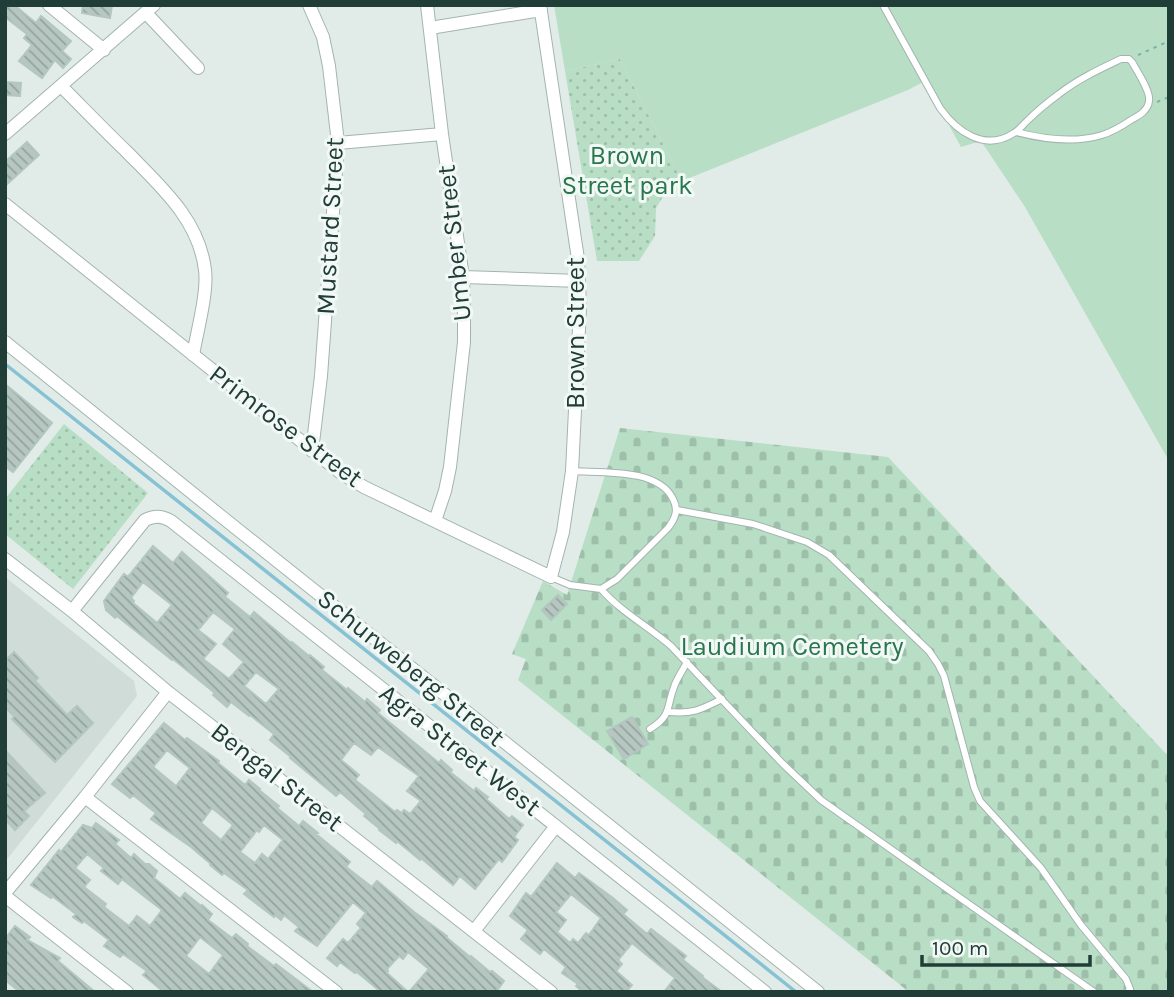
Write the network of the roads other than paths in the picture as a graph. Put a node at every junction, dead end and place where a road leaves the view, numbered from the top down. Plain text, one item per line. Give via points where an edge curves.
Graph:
1 (49, 5) edge
2 (309, 5) edge
3 (426, 5) edge
4 (883, 5) edge
5 (541, 8) edge
6 (150, 9) edge
7 (430, 28) junction
8 (104, 50) junction
9 (198, 68) dead end
10 (61, 86) junction
11 (7, 129) edge
12 (1016, 132) junction
13 (442, 134) junction
14 (338, 143) junction
15 (5, 204) edge
16 (463, 277) junction
17 (579, 281) junction
18 (5, 342) edge
19 (193, 355) junction
20 (312, 450) junction
21 (572, 471) junction
22 (677, 510) junction
23 (435, 521) junction
24 (5, 559) edge
25 (551, 577) junction
26 (601, 589) junction
27 (72, 611) junction
28 (687, 662) junction
29 (168, 692) junction
30 (722, 699) junction
31 (669, 712) junction
32 (650, 729) dead end
33 (86, 797) junction
34 (556, 826) junction
35 (5, 894) edge
36 (474, 931) junction
37 (127, 992) edge
38 (336, 992) edge
39 (551, 992) edge
40 (765, 992) edge
41 (818, 992) edge
42 (1094, 992) edge
43 (1129, 992) edge

1 - 8 street
2 - 14 street, Mustard Street via 323,37
3 - 7 street, Umber Street
4 - 12 lane via 933,97 954,125 981,140 999,140
5 - 7 street
5 - 17 street, Brown Street
6 - 8 street
6 - 9 street
7 - 13 street, Umber Street
8 - 10 street
10 - 11 street
10 - 19 street via 167,193 198,239 206,273
12 - 12 lane via 1083,139 1102,135 1144,111 1150,100 1134,66 1121,59 1069,87
13 - 14 street
13 - 16 street, Umber Street
14 - 20 street, Mustard Street
15 - 19 street, Primrose Street
16 - 17 street
16 - 23 street, Umber Street via 464,342 454,440
17 - 21 street, Brown Street
18 - 41 street, Schurweberg Street
19 - 20 street, Primrose Street
20 - 23 street, Primrose Street via 364,487
21 - 22 lane via 653,480 672,495
21 - 25 street, Brown Street
22 - 26 lane via 668,528
22 - 43 lane via 753,524 807,542 829,555 929,651 944,676 980,801 1041,868 1126,979
23 - 25 street, Primrose Street
24 - 27 street, Bengal Street
25 - 26 lane, Primrose Street
26 - 28 lane
27 - 29 street, Bengal Street
27 - 34 street, Agra Street West via 145,520 163,517
28 - 30 lane
28 - 31 lane via 674,686
29 - 33 street
29 - 36 street, Bengal Street
30 - 31 lane via 687,714
30 - 42 lane via 803,785 840,816
31 - 32 lane
33 - 35 street
33 - 38 street
34 - 36 street
34 - 40 street, Agra Street West
35 - 37 street
36 - 39 street, Bengal Street

